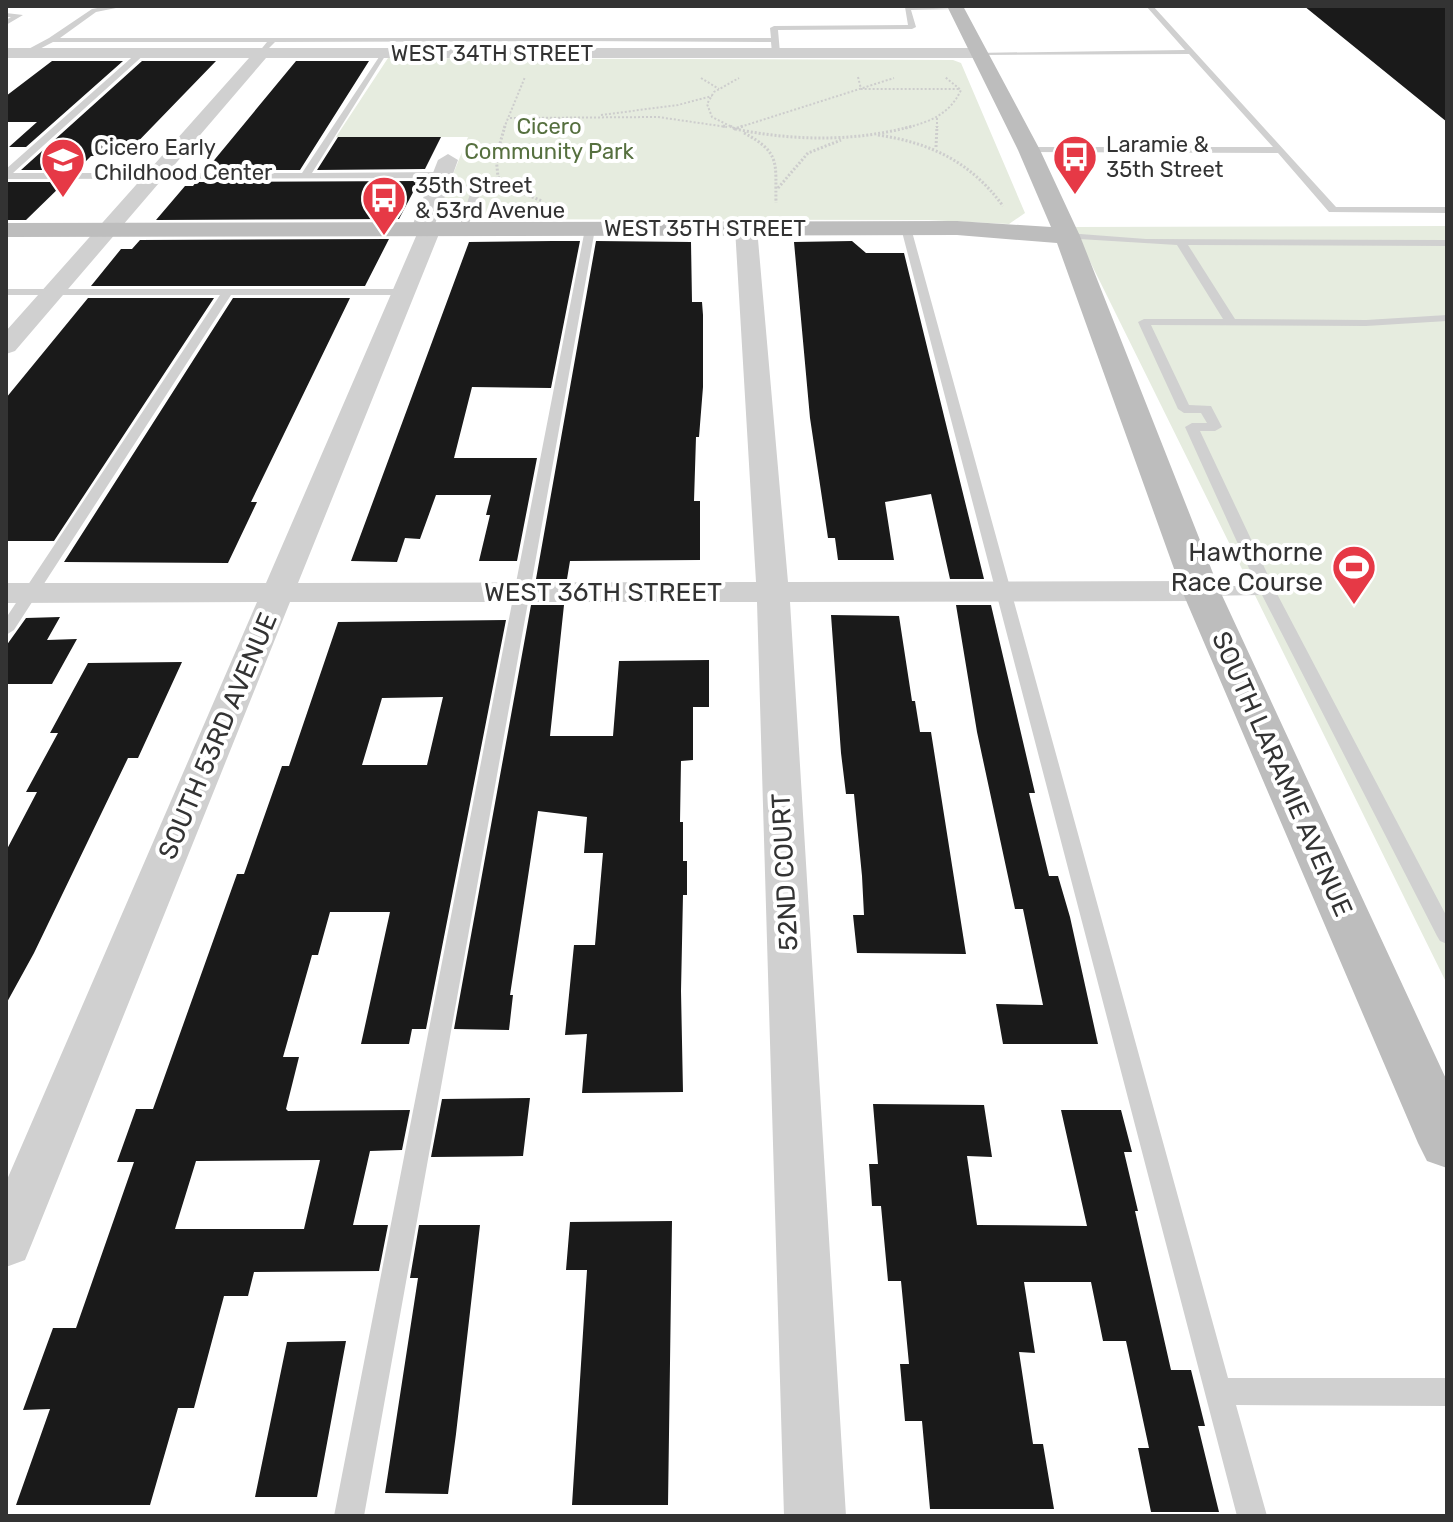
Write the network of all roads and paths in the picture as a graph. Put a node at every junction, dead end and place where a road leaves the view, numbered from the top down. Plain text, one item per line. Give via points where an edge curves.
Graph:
1 (123, 6) edge
2 (1149, 6) edge
3 (906, 7) edge
4 (956, 8) edge
5 (6, 15) edge
6 (6, 23) edge
7 (52, 40) junction
8 (268, 46) junction
9 (565, 46) junction
10 (776, 46) junction
11 (1192, 52) junction
12 (6, 53) edge
13 (25, 53) junction
14 (142, 53) junction
15 (383, 53) junction
16 (978, 53) junction
17 (529, 67) dead end
18 (6, 68) edge
19 (749, 74) dead end
20 (936, 74) dead end
21 (896, 78) dead end
22 (861, 89) junction
23 (959, 89) junction
24 (974, 89) dead end
25 (712, 96) junction
26 (937, 117) junction
27 (509, 118) junction
28 (581, 118) junction
29 (735, 129) junction
30 (869, 134) junction
31 (853, 136) junction
32 (936, 147) junction
33 (1029, 150) junction
34 (1280, 150) junction
35 (445, 168) joint
36 (6, 175) edge
37 (155, 176) junction
38 (305, 176) junction
39 (778, 188) junction
40 (475, 194) dead end
41 (543, 201) dead end
42 (1004, 208) dead end
43 (1447, 210) edge
44 (761, 220) junction
45 (906, 228) junction
46 (109, 229) junction
47 (438, 229) junction
48 (590, 229) junction
49 (6, 230) edge
50 (1067, 236) junction
51 (1181, 243) junction
52 (1447, 243) edge
53 (6, 292) edge
54 (228, 292) junction
55 (403, 292) junction
56 (53, 293) junction
57 (1447, 318) edge
58 (1231, 322) junction
59 (6, 346) edge
60 (1267, 590) junction
61 (1201, 591) junction
62 (524, 592) junction
63 (773, 592) junction
64 (1005, 592) junction
65 (18, 593) edge
66 (278, 593) junction
67 (6, 630) edge
68 (1447, 936) edge
69 (1447, 1143) edge
70 (6, 1243) edge
71 (1219, 1391) junction
72 (1447, 1392) edge
73 (349, 1516) edge
74 (815, 1516) edge
75 (1252, 1516) edge

1 - 7 lane via 94,10
2 - 11 lane
3 - 4 lane
3 - 10 lane via 912,27 774,28
4 - 16 main road, SOUTH LARAMIE AVENUE
5 - 6 lane via 19,15
7 - 8 lane
7 - 13 lane
8 - 9 lane
8 - 14 street, WEST 34TH STREET
8 - 15 street, WEST 34TH STREET
8 - 37 street
9 - 10 street, WEST 34TH STREET
9 - 15 street, WEST 34TH STREET
10 - 16 street, WEST 34TH STREET
11 - 16 lane
11 - 34 lane
12 - 13 street, WEST 34TH STREET
13 - 14 street, WEST 34TH STREET
13 - 18 street
14 - 36 lane
15 - 38 lane
16 - 33 main road, SOUTH LARAMIE AVENUE
17 - 27 path
19 - 25 path
20 - 23 path
21 - 22 path
22 - 23 path
22 - 29 path
23 - 24 path
23 - 26 path via 959,101
25 - 28 path
25 - 29 path via 707,104 712,117
26 - 30 path
26 - 32 path
27 - 28 path
27 - 41 path via 493,160 496,175 513,189
28 - 29 path via 658,117
29 - 31 path via 770,137
29 - 39 path via 761,142 775,158
30 - 31 path
30 - 32 path
31 - 39 path via 808,153
32 - 42 path via 972,170
33 - 34 lane
33 - 50 main road, SOUTH LARAMIE AVENUE
34 - 43 lane via 1333,210
35 - 38 lane
35 - 47 street, SOUTH 53RD AVENUE
36 - 37 lane
37 - 38 lane
37 - 46 street
39 - 44 path
40 - 47 lane
44 - 45 main road, WEST 35TH STREET
44 - 48 main road, WEST 35TH STREET
44 - 63 street, 52ND COURT
45 - 50 main road, WEST 35TH STREET
45 - 64 lane
46 - 47 main road, WEST 35TH STREET
46 - 49 main road, WEST 35TH STREET
46 - 56 street
47 - 48 main road, WEST 35TH STREET
47 - 55 street, SOUTH 53RD AVENUE
48 - 62 lane
50 - 51 lane
50 - 61 main road, SOUTH LARAMIE AVENUE
51 - 52 lane
51 - 58 lane
53 - 56 lane
54 - 55 lane
54 - 56 lane
54 - 65 lane
55 - 66 street, SOUTH 53RD AVENUE
56 - 59 street
57 - 58 lane
58 - 60 lane via 1144,322 1184,409 1206,409 1215,427 1192,427
60 - 61 lane
60 - 68 lane
61 - 64 street, WEST 36TH STREET
61 - 69 main road, SOUTH LARAMIE AVENUE
62 - 63 street, WEST 36TH STREET
62 - 66 street, WEST 36TH STREET
62 - 73 lane
63 - 64 street, WEST 36TH STREET
63 - 74 street, 52ND COURT
64 - 71 lane
65 - 66 street, WEST 36TH STREET
65 - 67 lane
66 - 70 street, SOUTH 53RD AVENUE
71 - 72 lane
71 - 75 lane

